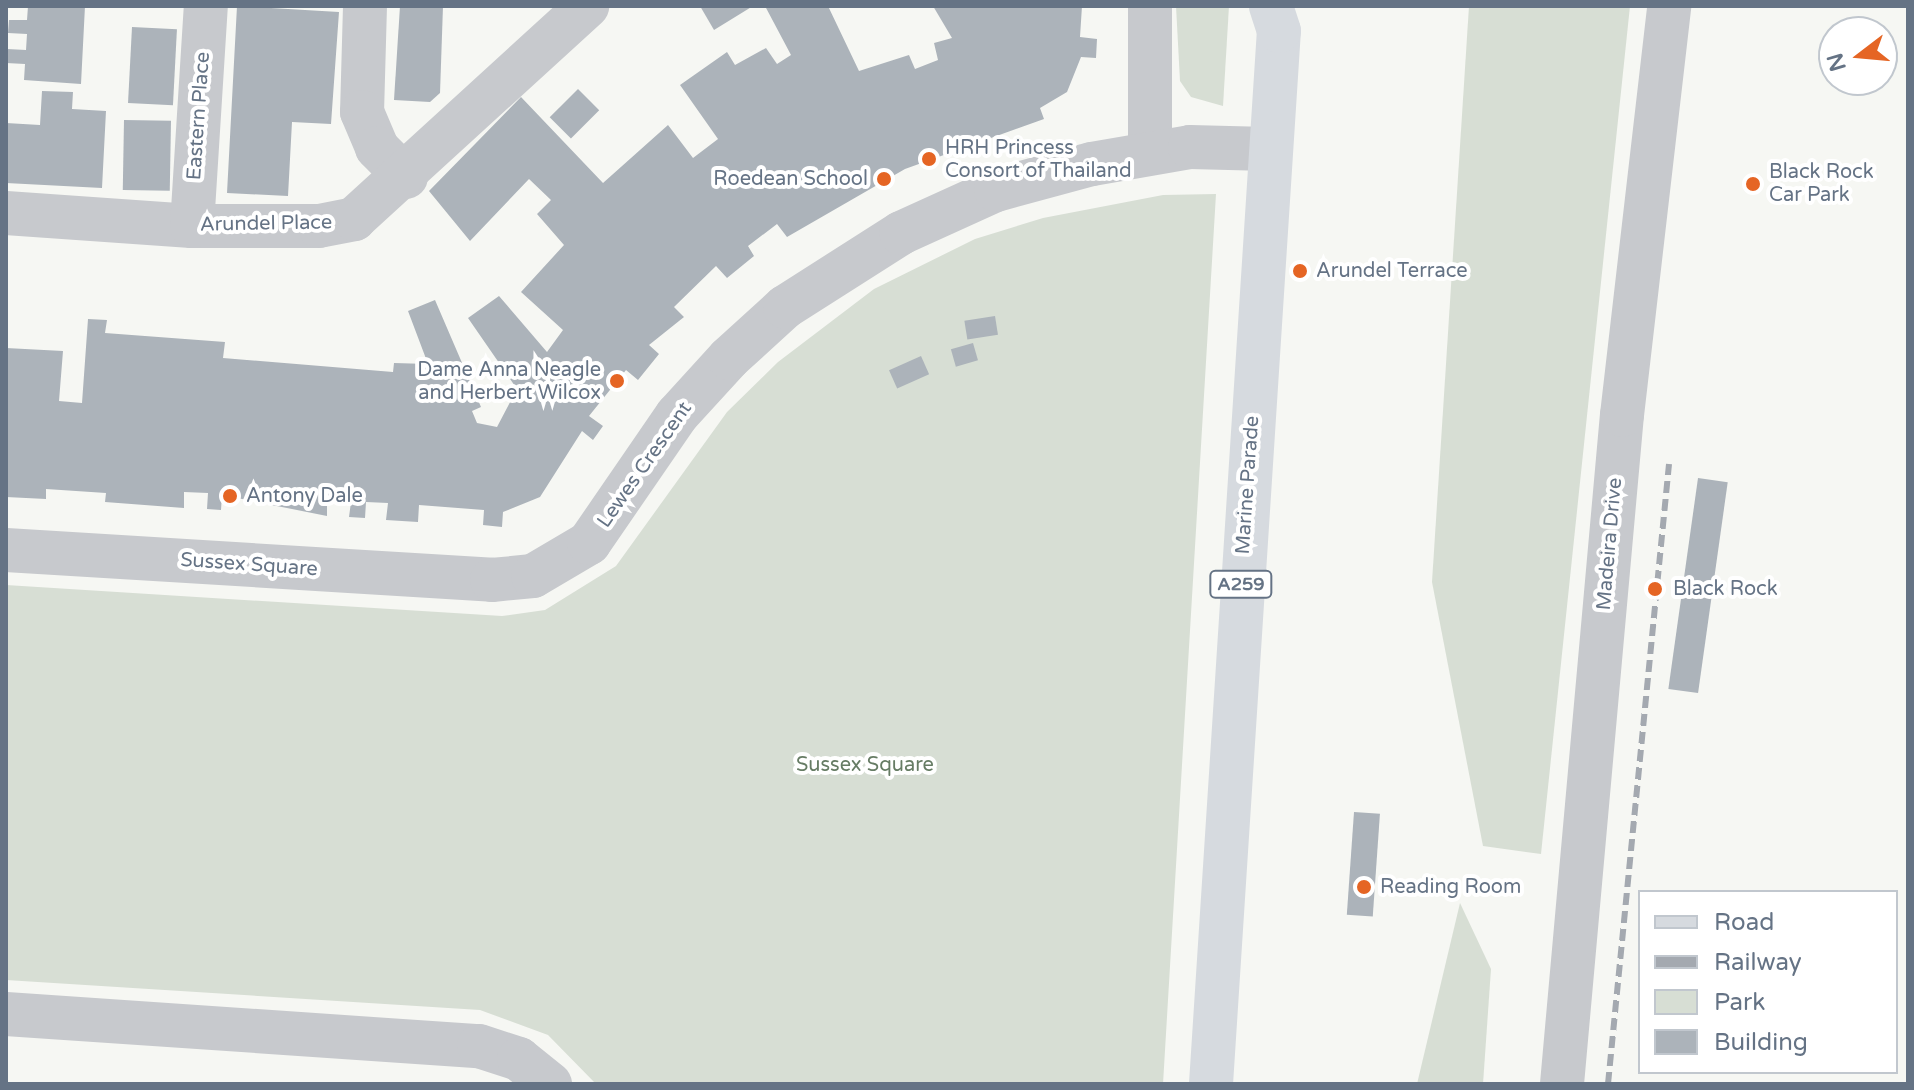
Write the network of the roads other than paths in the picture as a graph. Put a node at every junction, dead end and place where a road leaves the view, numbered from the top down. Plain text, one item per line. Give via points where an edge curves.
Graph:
1 (206, 6) edge
2 (365, 6) edge
3 (587, 6) edge
4 (1150, 6) edge
5 (1669, 6) edge
6 (1281, 14) edge
7 (1268, 149) junction
8 (1150, 152) junction
9 (406, 177) junction
10 (6, 213) edge
11 (192, 226) junction
12 (6, 550) edge
13 (492, 580) joint
14 (6, 1014) edge
15 (550, 1084) edge
16 (1211, 1084) edge
17 (1562, 1084) edge

1 - 11 street, Eastern Place
2 - 9 street via 362,112 377,148
3 - 9 street, Arundel Place via 487,91
4 - 8 street
5 - 17 street, Madeira Drive via 1622,415
6 - 7 main road, Marine Parade / A259
7 - 8 street, Lewes Crescent
7 - 16 main road, Marine Parade / A259
8 - 13 street, Lewes Crescent via 996,190 844,267 729,358 677,415 589,543 546,572
9 - 11 street, Arundel Place via 370,210 340,224
10 - 11 street, Arundel Place
12 - 13 street, Sussex Square
14 - 15 street via 479,1046 519,1059

